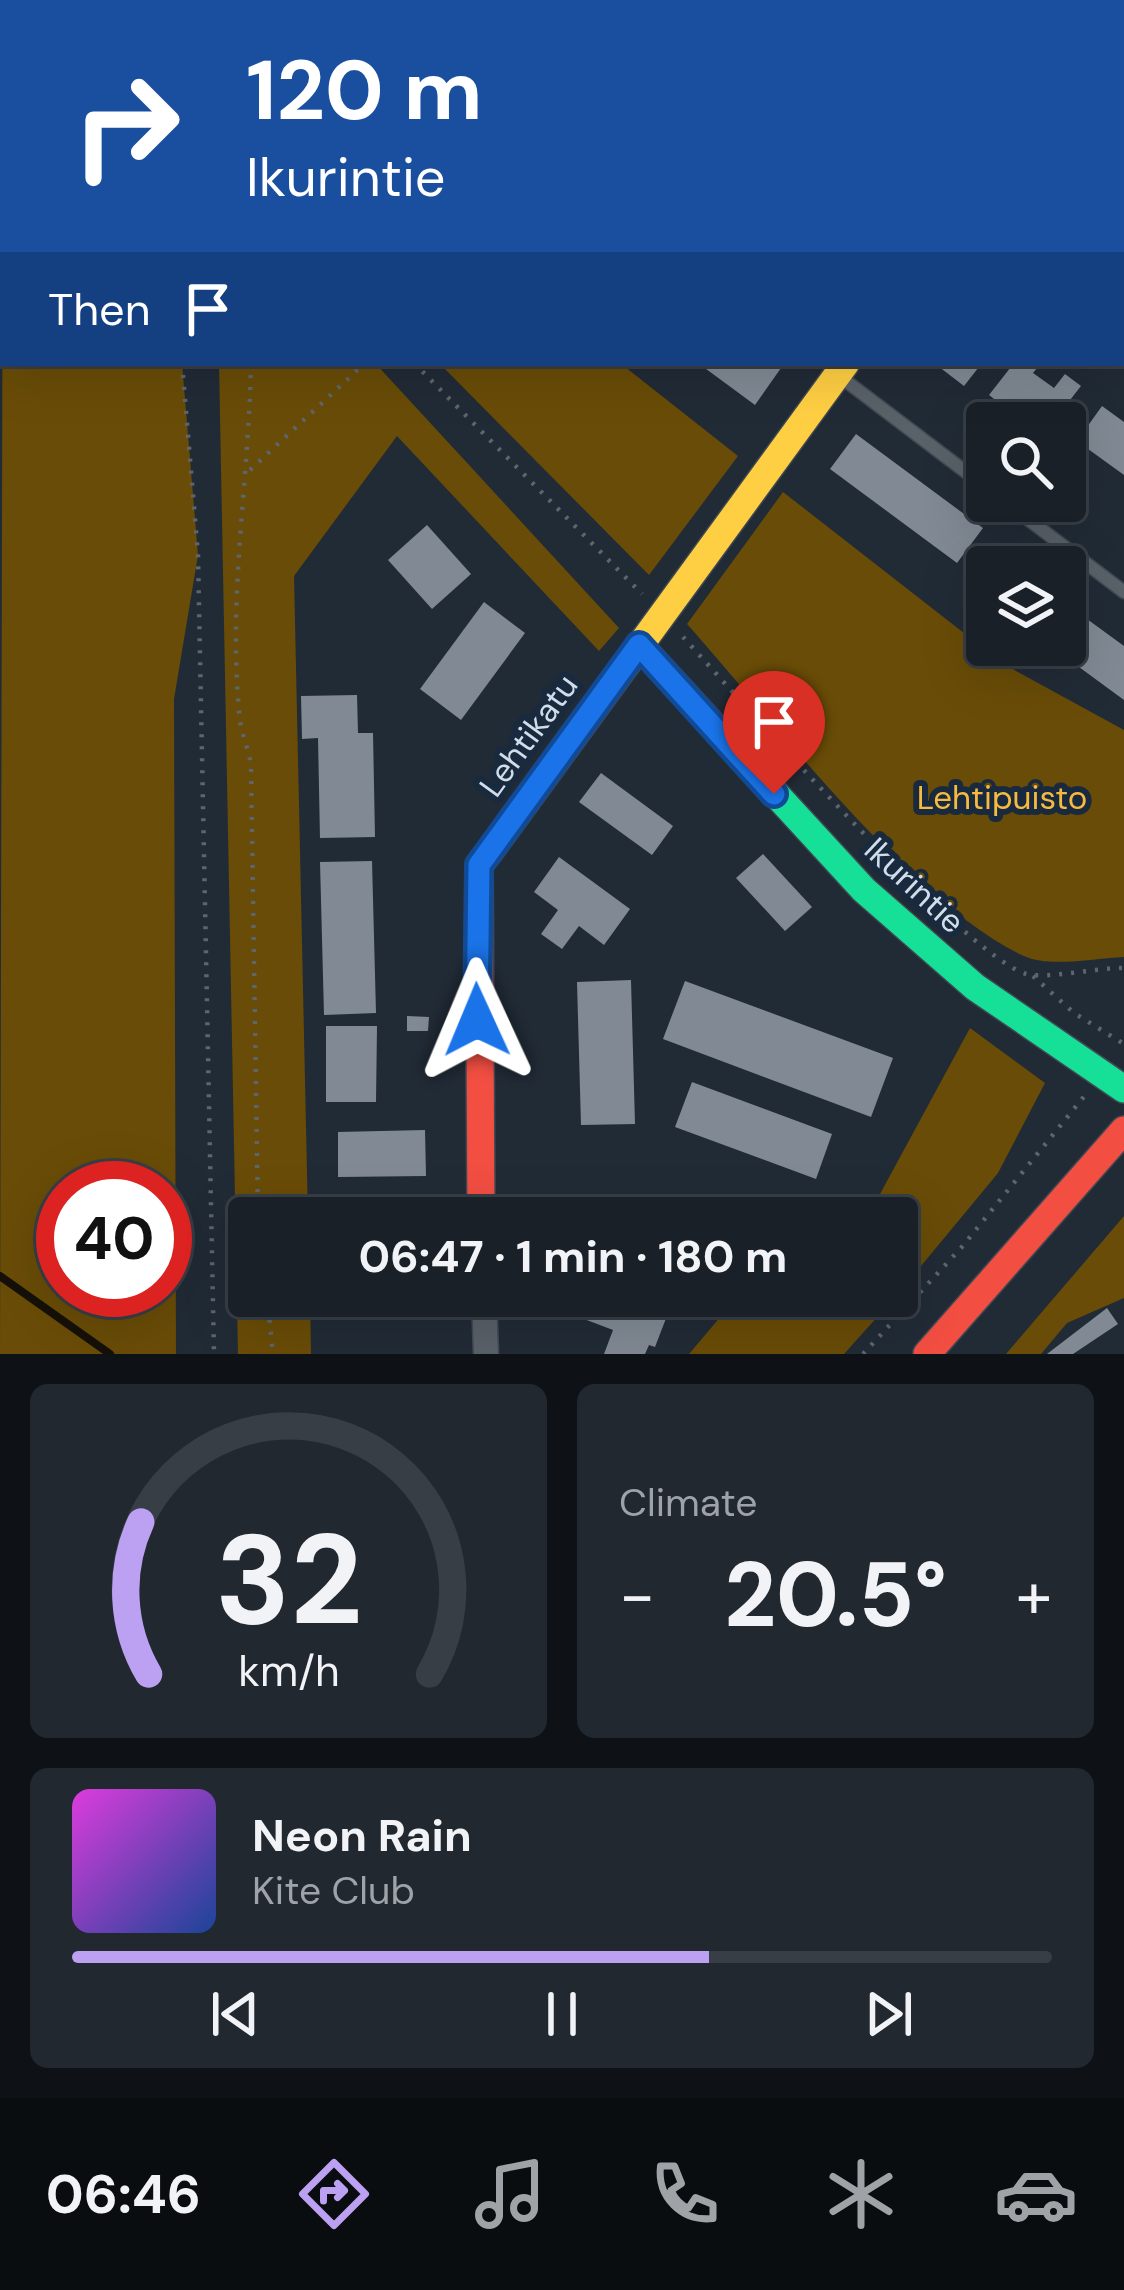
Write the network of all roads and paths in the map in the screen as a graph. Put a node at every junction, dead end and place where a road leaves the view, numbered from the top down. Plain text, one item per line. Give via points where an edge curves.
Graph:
1 (182, 366) edge
2 (251, 366) edge
3 (361, 366) edge
4 (417, 366) edge
5 (842, 369) edge
6 (249, 471) junction
7 (966, 471) edge
8 (1032, 522) edge
9 (1124, 592) edge
10 (662, 613) junction
11 (639, 645) junction
12 (1124, 968) edge
13 (1032, 975) junction
14 (1123, 1044) edge
15 (1124, 1089) edge
16 (1088, 1092) dead end
17 (1124, 1130) edge
18 (259, 1197) edge
19 (481, 1197) edge
20 (269, 1317) edge
21 (485, 1317) edge
22 (214, 1354) edge
23 (273, 1354) edge
24 (486, 1354) edge
25 (863, 1354) edge
26 (927, 1354) edge

1 - 22 path via 198,555
2 - 6 path
3 - 6 path
4 - 10 path
5 - 7 lane
5 - 10 street, Lehtikatu
6 - 18 path via 236,610 240,718 251,765
8 - 9 lane
10 - 11 street, Lehtikatu
10 - 13 path via 889,861 968,932
11 - 15 street, Ikurintie via 864,890 975,987
11 - 19 street, Lehtikatu via 476,873
12 - 13 path
13 - 14 path
16 - 25 path
17 - 26 street
20 - 23 path
21 - 24 street

